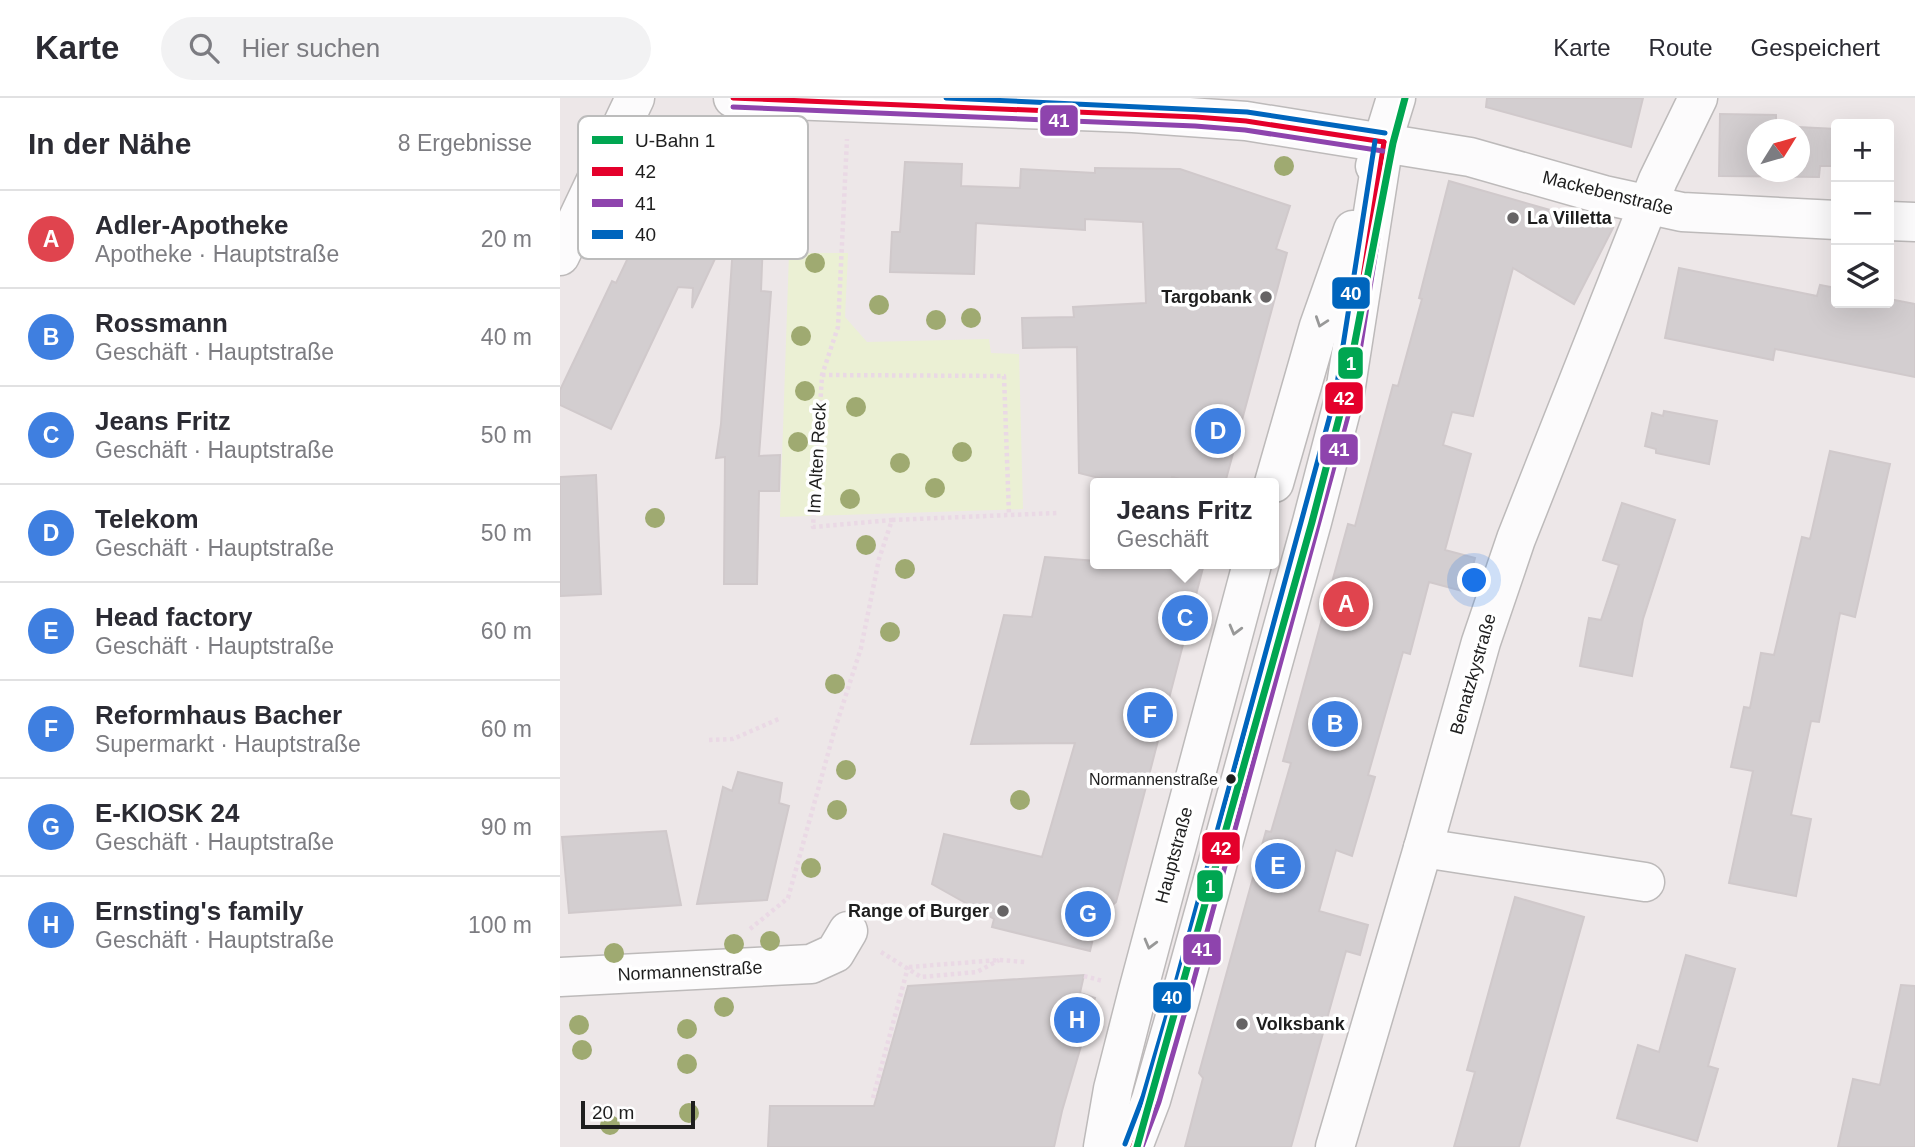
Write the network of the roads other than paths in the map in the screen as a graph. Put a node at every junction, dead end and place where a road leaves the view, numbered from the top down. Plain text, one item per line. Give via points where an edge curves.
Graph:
1 (635, 98) edge
2 (733, 98) edge
3 (1396, 98) edge
4 (1698, 98) edge
5 (626, 116) edge
6 (1384, 142) junction
7 (1649, 205) junction
8 (578, 218) edge
9 (1831, 219) edge
10 (1894, 221) edge
11 (1915, 222) edge
12 (560, 256) edge
13 (1275, 478) edge
14 (1251, 569) edge
15 (1423, 848) junction
16 (1645, 882) dead end
17 (848, 932) dead end
18 (560, 977) edge
19 (1103, 1147) edge
20 (1133, 1147) edge
21 (1335, 1147) edge

1 - 5 street
2 - 6 street, Mackebenstraße via 1196,117
3 - 6 street
4 - 7 street, Benatzkystraße
6 - 7 street, Mackebenstraße via 1470,157
6 -> 13 street via 1320,326
6 - 20 street via 1344,399 1186,977
7 - 9 street, Mackebenstraße via 1706,214
7 - 15 street, Benatzkystraße via 1516,539 1481,642
8 - 12 street
10 - 11 street
14 -> 19 street, Hauptstraße via 1138,991
15 - 16 street
15 - 21 street, Benatzkystraße
17 - 18 street, Normannenstraße via 835,953 811,964

